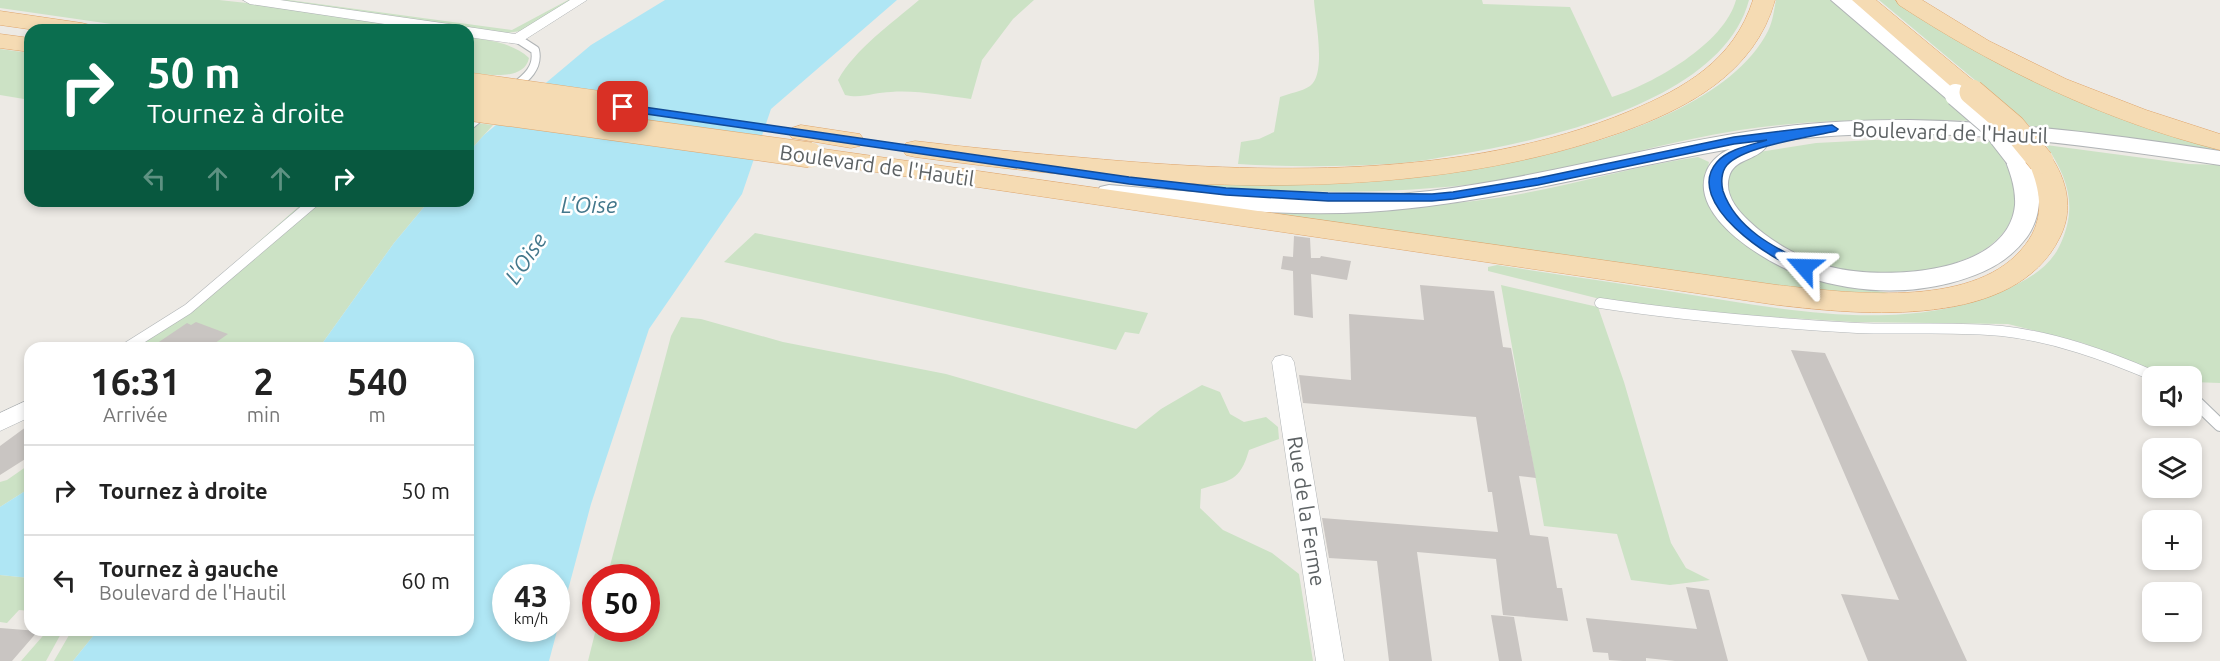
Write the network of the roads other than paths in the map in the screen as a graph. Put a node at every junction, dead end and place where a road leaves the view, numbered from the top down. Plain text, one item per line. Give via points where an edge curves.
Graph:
1 (250, 0) edge
2 (580, 0) edge
3 (1764, 0) edge
4 (1841, 0) edge
5 (1863, 0) edge
6 (1907, 0) edge
7 (0, 18) edge
8 (40, 24) edge
9 (415, 24) edge
10 (474, 33) edge
11 (518, 39) junction
12 (0, 41) edge
13 (24, 44) edge
14 (474, 86) edge
15 (1964, 94) junction
16 (474, 109) edge
17 (474, 122) edge
18 (1832, 129) junction
19 (2220, 142) edge
20 (819, 146) junction
21 (952, 154) junction
22 (2220, 158) edge
23 (2028, 159) junction
24 (991, 181) junction
25 (1432, 197) junction
26 (308, 207) edge
27 (1600, 303) dead end
28 (136, 342) edge
29 (1283, 362) dead end
30 (2142, 371) edge
31 (2202, 406) edge
32 (24, 410) edge
33 (0, 423) edge
34 (2220, 425) edge
35 (1330, 661) edge

1 - 9 street
2 - 11 street
3 - 21 main road via 1751,36 1741,50 1713,76 1678,99 1598,132 1481,160 1398,171 1276,178 1167,174
4 - 15 main road
5 - 15 main road
6 - 19 main road via 1963,36 2039,76 2133,114
7 - 8 main road
10 - 11 street
11 - 17 lane via 535,50 535,67
12 - 13 main road
14 - 20 main road, Boulevard de l'Hautil, bridge
15 - 23 main road, bridge via 2013,127
16 - 20 main road, Boulevard de l'Hautil, bridge
18 - 22 main road, Boulevard de l'Hautil via 1928,127 2008,131
18 - 23 main road via 1736,154 1721,164 1715,185 1727,212 1762,245 1812,270 1857,281 1927,280 1958,272 1996,254 2020,228 2028,207
18 - 25 main road, Boulevard de l'Hautil via 1746,139 1521,185
20 - 21 main road, Boulevard de l'Hautil
20 - 24 main road, Boulevard de l'Hautil
21 - 25 main road, Boulevard de l'Hautil via 1107,178 1226,191
23 - 24 main road via 2055,194 2048,234 2028,263 1972,291 1894,303 1776,296
24 - 25 main road, Boulevard de l'Hautil via 1294,206 1361,206
26 - 28 lane via 188,309
27 - 30 lane via 1666,314 1859,328 2016,332
29 - 35 street, Rue de la Ferme
31 - 34 lane
32 - 33 street

